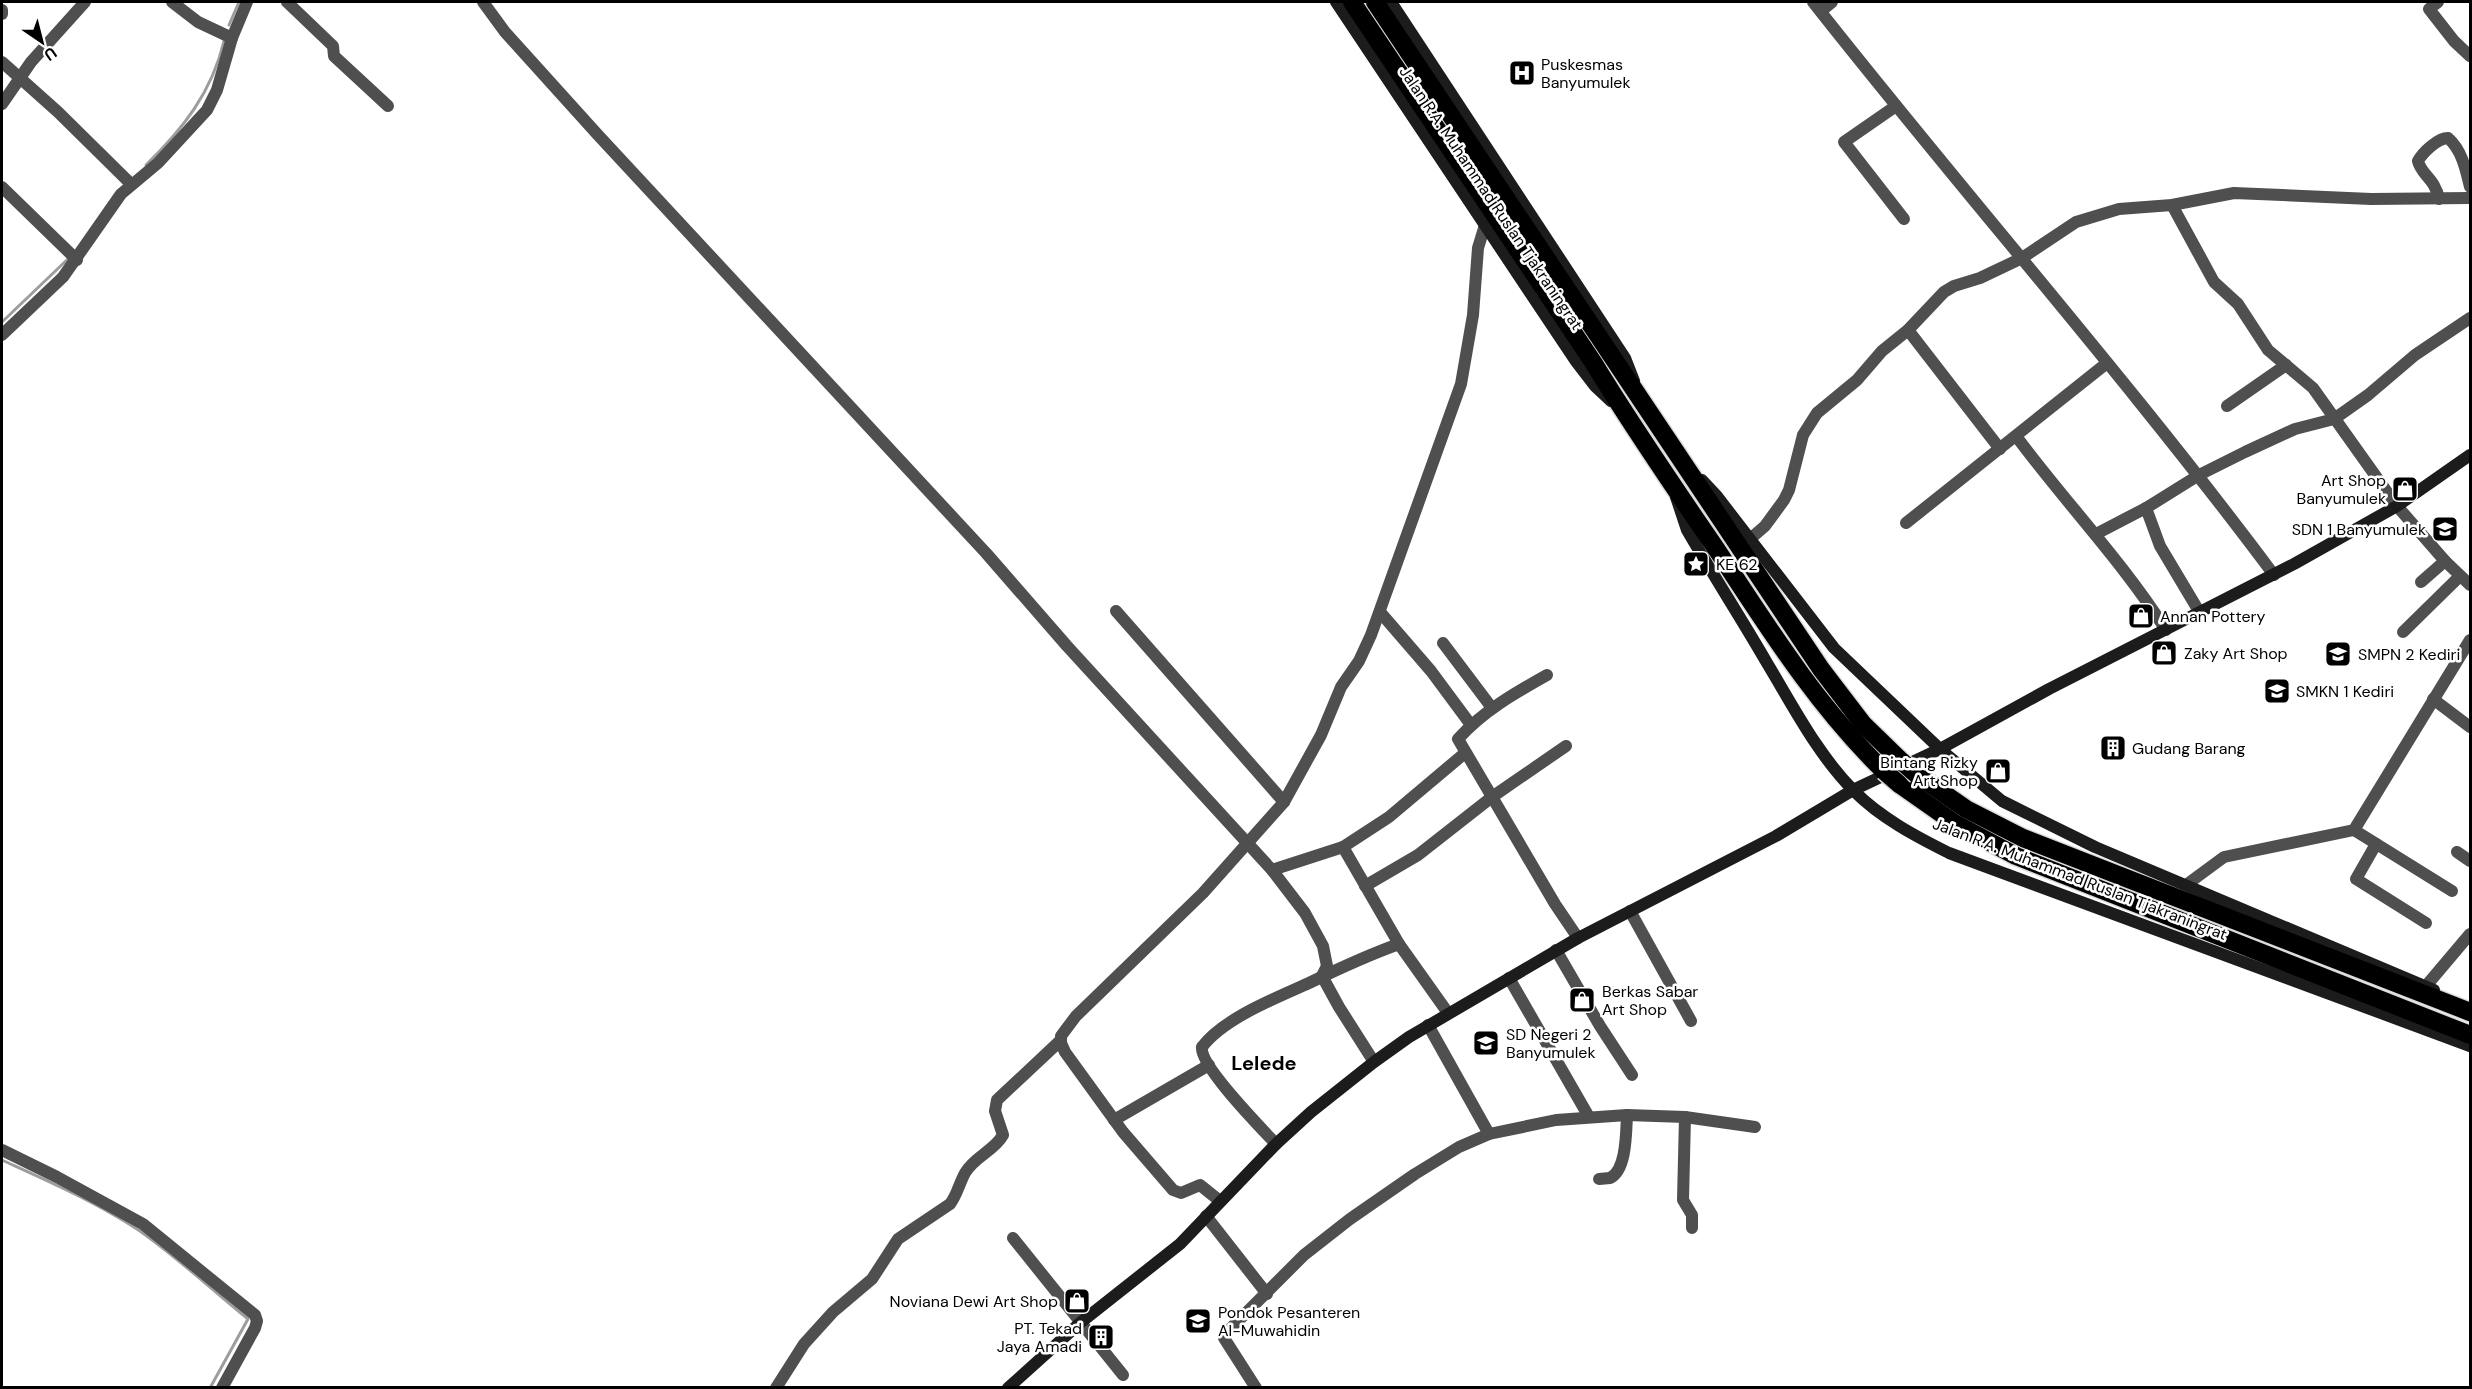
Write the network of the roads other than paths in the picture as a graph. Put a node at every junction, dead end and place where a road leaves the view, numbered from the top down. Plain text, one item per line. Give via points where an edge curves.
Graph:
1 (85, 2) edge
2 (172, 2) edge
3 (247, 2) edge
4 (287, 2) edge
5 (483, 2) edge
6 (1336, 2) edge
7 (1352, 2) edge
8 (1375, 2) edge
9 (1391, 2) edge
10 (1832, 2) edge
11 (2438, 2) edge
12 (1817, 6) edge
13 (232, 38) junction
14 (2470, 56) edge
15 (2, 62) edge
16 (18, 78) junction
17 (2, 104) edge
18 (388, 106) dead end
19 (1896, 106) junction
20 (129, 181) junction
21 (2, 187) edge
22 (2470, 187) edge
23 (2470, 198) edge
24 (2439, 199) junction
25 (2172, 205) junction
26 (1904, 219) dead end
27 (1485, 225) junction
28 (73, 256) junction
29 (2022, 258) junction
30 (2470, 318) edge
31 (4, 327) edge
32 (1908, 330) junction
33 (2107, 363) junction
34 (2286, 365) junction
35 (1638, 394) junction
36 (2227, 406) dead end
37 (1621, 409) junction
38 (2334, 419) junction
39 (2016, 436) junction
40 (2000, 449) junction
41 (2470, 455) edge
42 (1686, 465) junction
43 (2199, 475) junction
44 (1672, 484) junction
45 (2397, 507) junction
46 (2146, 508) junction
47 (1906, 523) dead end
48 (2096, 534) junction
49 (1750, 539) junction
50 (2445, 561) junction
51 (2274, 575) junction
52 (2460, 576) junction
53 (2421, 582) dead end
54 (2470, 585) edge
55 (1116, 611) dead end
56 (1380, 612) junction
57 (2200, 613) junction
58 (2166, 630) junction
59 (2403, 632) dead end
60 (2470, 640) edge
61 (1443, 643) dead end
62 (1547, 675) dead end
63 (2433, 699) junction
64 (1492, 708) junction
65 (1471, 725) junction
66 (2470, 726) edge
67 (1566, 746) dead end
68 (1940, 748) junction
69 (1465, 753) junction
70 (1853, 790) junction
71 (1492, 797) junction
72 (1284, 802) junction
73 (2354, 830) junction
74 (1246, 843) junction
75 (2376, 844) junction
76 (1343, 848) junction
77 (2457, 852) dead end
78 (2470, 861) edge
79 (1272, 870) junction
80 (2186, 885) junction
81 (1365, 886) junction
82 (2452, 891) dead end
83 (1630, 911) junction
84 (2426, 923) dead end
85 (2470, 934) edge
86 (1578, 938) junction
87 (1399, 944) junction
88 (1556, 950) junction
89 (1323, 976) junction
90 (1509, 978) junction
91 (2429, 988) junction
92 (2466, 1008) edge
93 (1448, 1013) junction
94 (1691, 1021) dead end
95 (1428, 1025) junction
96 (2414, 1025) junction
97 (2462, 1032) edge
98 (1061, 1040) junction
99 (2470, 1047) edge
100 (1374, 1062) junction
101 (1209, 1065) junction
102 (1632, 1075) dead end
103 (1627, 1115) junction
104 (1588, 1117) junction
105 (1685, 1117) junction
106 (1114, 1120) junction
107 (1755, 1127) dead end
108 (1489, 1134) junction
109 (1276, 1144) junction
110 (2, 1150) edge
111 (1599, 1179) dead end
112 (1220, 1201) junction
113 (1206, 1216) junction
114 (1692, 1228) dead end
115 (1013, 1238) dead end
116 (1267, 1294) junction
117 (1080, 1323) junction
118 (1123, 1375) dead end
119 (1010, 1386) edge
120 (222, 1388) edge
121 (776, 1388) edge
122 (1256, 1388) edge

1 - 16 street
2 - 13 street via 198,22
3 - 13 street
4 - 18 street via 333,46 334,56
5 - 74 street via 530,61 978,545
6 - 27 street, Jalan R.A. Muhammad Ruslan Tjakraningrat
7 - 37 highway, Jalan R.A. Muhammad Ruslan Tjakraningrat
8 - 35 highway, Jalan R.A. Muhammad Ruslan Tjakraningrat
9 - 35 street, Jalan R.A. Muhammad Ruslan Tjakraningrat via 1625,358
10 - 12 street
11 - 14 street via 2429,9
12 - 19 street
13 - 20 street via 207,110 158,163
15 - 16 street
16 - 17 street
16 - 20 street
19 - 26 street via 1844,142
19 - 29 street
20 - 28 street
21 - 28 street
22 - 24 street via 2457,149 2448,138 2443,138 2418,161 2434,181
23 - 24 street
24 - 25 street via 2234,193
25 - 29 street via 2119,209 2097,215 2063,229
25 - 34 street via 2214,282 2238,304 2268,350
27 - 37 street, Jalan R.A. Muhammad Ruslan Tjakraningrat via 1575,360 1595,386
27 - 56 street via 1478,248 1473,315 1461,384
28 - 31 street via 63,277
29 - 32 street via 1948,288
29 - 33 street
30 - 38 street via 2415,355
32 - 40 street
32 - 49 street via 1817,413 1803,435 1784,500
33 - 39 street
33 - 43 street
34 - 36 street
34 - 38 street via 2308,384
35 - 42 highway, Jalan R.A. Muhammad Ruslan Tjakraningrat
37 - 44 highway, Jalan R.A. Muhammad Ruslan Tjakraningrat
38 - 43 street via 2295,429
38 - 45 street
39 - 40 street
39 - 48 street
40 - 47 street
41 - 45 street
42 - 49 street, Jalan R.A. Muhammad Ruslan Tjakraningrat via 1716,495
42 - 92 highway, Jalan R.A. Muhammad Ruslan Tjakraningrat, bridge via 1837,692 1899,759 1966,809 2023,838
43 - 46 street
43 - 51 street
44 - 70 street, Jalan R.A. Muhammad Ruslan Tjakraningrat via 1686,530 1795,710
44 - 97 highway, Jalan R.A. Muhammad Ruslan Tjakraningrat, bridge via 1824,706 1884,771 1956,824 2016,856
45 - 50 street
45 - 51 street
46 - 48 street
46 - 57 street via 2160,546
48 - 58 street
49 - 68 street, Jalan R.A. Muhammad Ruslan Tjakraningrat via 1834,648
50 - 52 street
50 - 53 street
51 - 57 street
52 - 54 street
52 - 59 street
55 - 72 street
56 - 65 street
56 - 72 street via 1363,653 1341,687 1321,735
57 - 58 street
58 - 68 street
60 - 63 street
61 - 64 street
62 - 64 street
63 - 66 street
63 - 73 street
64 - 65 street
65 - 69 street via 1458,739
67 - 71 street
68 - 70 street
68 - 80 street, Jalan R.A. Muhammad Ruslan Tjakraningrat via 1988,791 2017,810
69 - 71 street
69 - 76 street via 1389,817
70 - 83 street via 1776,836
70 - 96 street, Jalan R.A. Muhammad Ruslan Tjakraningrat via 1906,831 1949,853
71 - 81 street via 1418,855
71 - 86 street
72 - 74 street
73 - 75 street
73 - 80 street via 2224,857
74 - 79 street
74 - 98 street via 1196,900 1076,1016 1063,1030
75 - 82 street
75 - 84 street via 2356,879
76 - 79 street
76 - 81 street
77 - 78 street
79 - 89 street via 1305,913 1323,946 1327,966
80 - 91 street, Jalan R.A. Muhammad Ruslan Tjakraningrat
81 - 87 street
83 - 86 street
83 - 94 street
85 - 91 street
86 - 88 street
87 - 89 street
87 - 93 street
88 - 90 street
88 - 102 street
89 - 100 street
89 - 101 street via 1234,1020 1201,1049
90 - 93 street
90 - 104 street
91 - 92 highway
93 - 95 street
95 - 100 street
95 - 108 street
96 - 97 highway
96 - 99 street, Jalan R.A. Muhammad Ruslan Tjakraningrat
98 - 106 street via 1065,1052
98 - 121 street via 997,1100 995,1111 1003,1135 965,1173 950,1204 898,1239 872,1279 832,1312 804,1344
100 - 109 street
101 - 106 street
101 - 109 street
103 - 104 street
103 - 105 street
103 - 111 street via 1625,1145 1617,1174
104 - 108 street
105 - 107 street
105 - 114 street via 1683,1200 1692,1215
106 - 112 street via 1176,1193 1200,1185
108 - 116 street via 1459,1147 1350,1219 1304,1255
109 - 112 street
110 - 120 street via 143,1224 255,1315 255,1328
112 - 113 street
113 - 116 street
113 - 117 street via 1165,1257
115 - 117 street
116 - 122 street via 1224,1337
117 - 118 street
117 - 119 street

